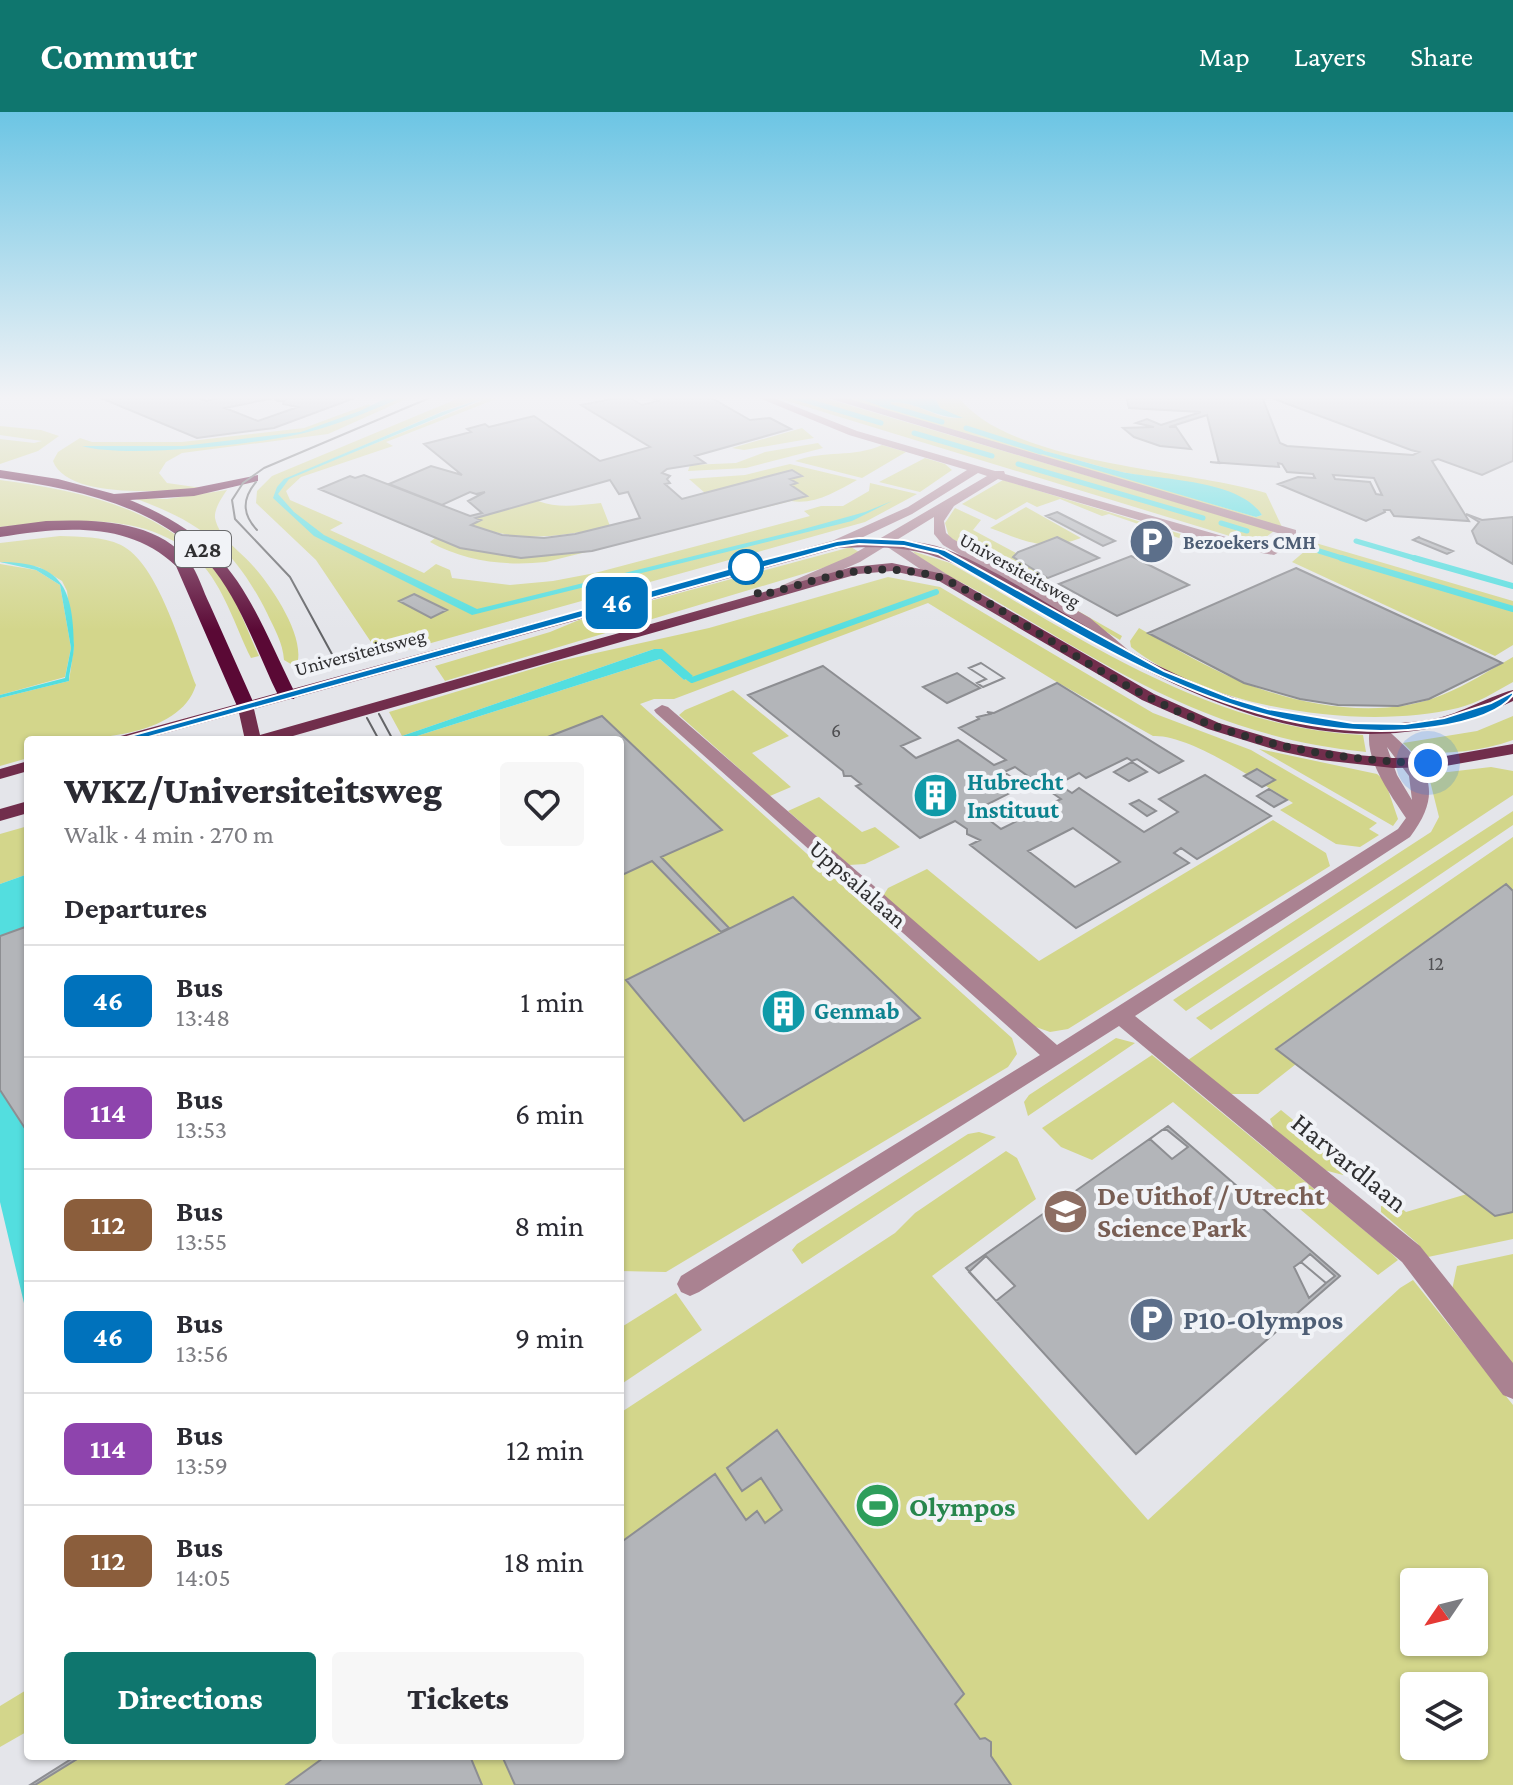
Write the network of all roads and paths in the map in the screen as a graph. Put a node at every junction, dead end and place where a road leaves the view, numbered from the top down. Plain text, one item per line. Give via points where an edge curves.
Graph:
1 (0, 474) edge
2 (968, 474) edge
3 (998, 474) edge
4 (1004, 474) edge
5 (1091, 474) edge
6 (253, 478) dead end
7 (106, 496) junction
8 (948, 505) junction
9 (908, 511) junction
10 (0, 532) edge
11 (886, 541) junction
12 (837, 544) junction
13 (943, 578) junction
14 (788, 588) junction
15 (1122, 652) junction
16 (1513, 695) edge
17 (246, 706) junction
18 (662, 710) dead end
19 (289, 713) junction
20 (1377, 729) junction
21 (137, 736) edge
22 (252, 736) edge
23 (265, 736) edge
24 (1513, 749) edge
25 (1382, 761) junction
26 (1411, 762) junction
27 (24, 767) edge
28 (0, 774) edge
29 (24, 808) edge
30 (0, 815) edge
31 (1415, 817) junction
32 (1120, 1015) junction
33 (1055, 1056) junction
34 (690, 1284) dead end
35 (1513, 1385) edge

1 - 7 highway, A28
2 - 9 street
3 - 8 street
4 - 5 street via 1252,549 1281,549 1290,542 1291,533
6 - 7 highway via 180,494
7 - 19 highway, A28 via 173,527 221,568
8 - 11 street
8 - 15 street via 938,521 948,542 1085,621
9 - 11 street via 890,526
9 - 12 street
10 - 17 highway, A28 via 91,527 136,534 165,546 183,564
11 - 12 main road, Universiteitsweg
11 - 13 street
11 - 14 street
11 - 15 main road, Universiteitsweg via 958,560
12 - 19 main road, Universiteitsweg via 319,686
13 - 14 main road, Universiteitsweg via 877,567
13 - 25 main road, Universiteitsweg via 1187,715 1257,740
14 - 19 main road, Universiteitsweg via 335,719
15 - 20 main road, Universiteitsweg via 1227,701 1303,720
16 - 20 main road, Universiteitsweg via 1446,722
17 - 19 main road, Universiteitsweg
17 - 21 main road, Universiteitsweg
17 - 22 main road
18 - 33 street, Uppsalalaan
19 - 23 main road, Universiteitsweg
20 - 25 street
20 - 26 street
24 - 26 main road, Universiteitsweg via 1469,759
25 - 26 main road, Universiteitsweg
25 - 31 street
26 - 31 street via 1423,791
27 - 28 main road
29 - 30 main road
31 - 32 street via 1404,833 1358,864
32 - 33 street
32 - 35 street, Harvardlaan via 1411,1254
33 - 34 street

